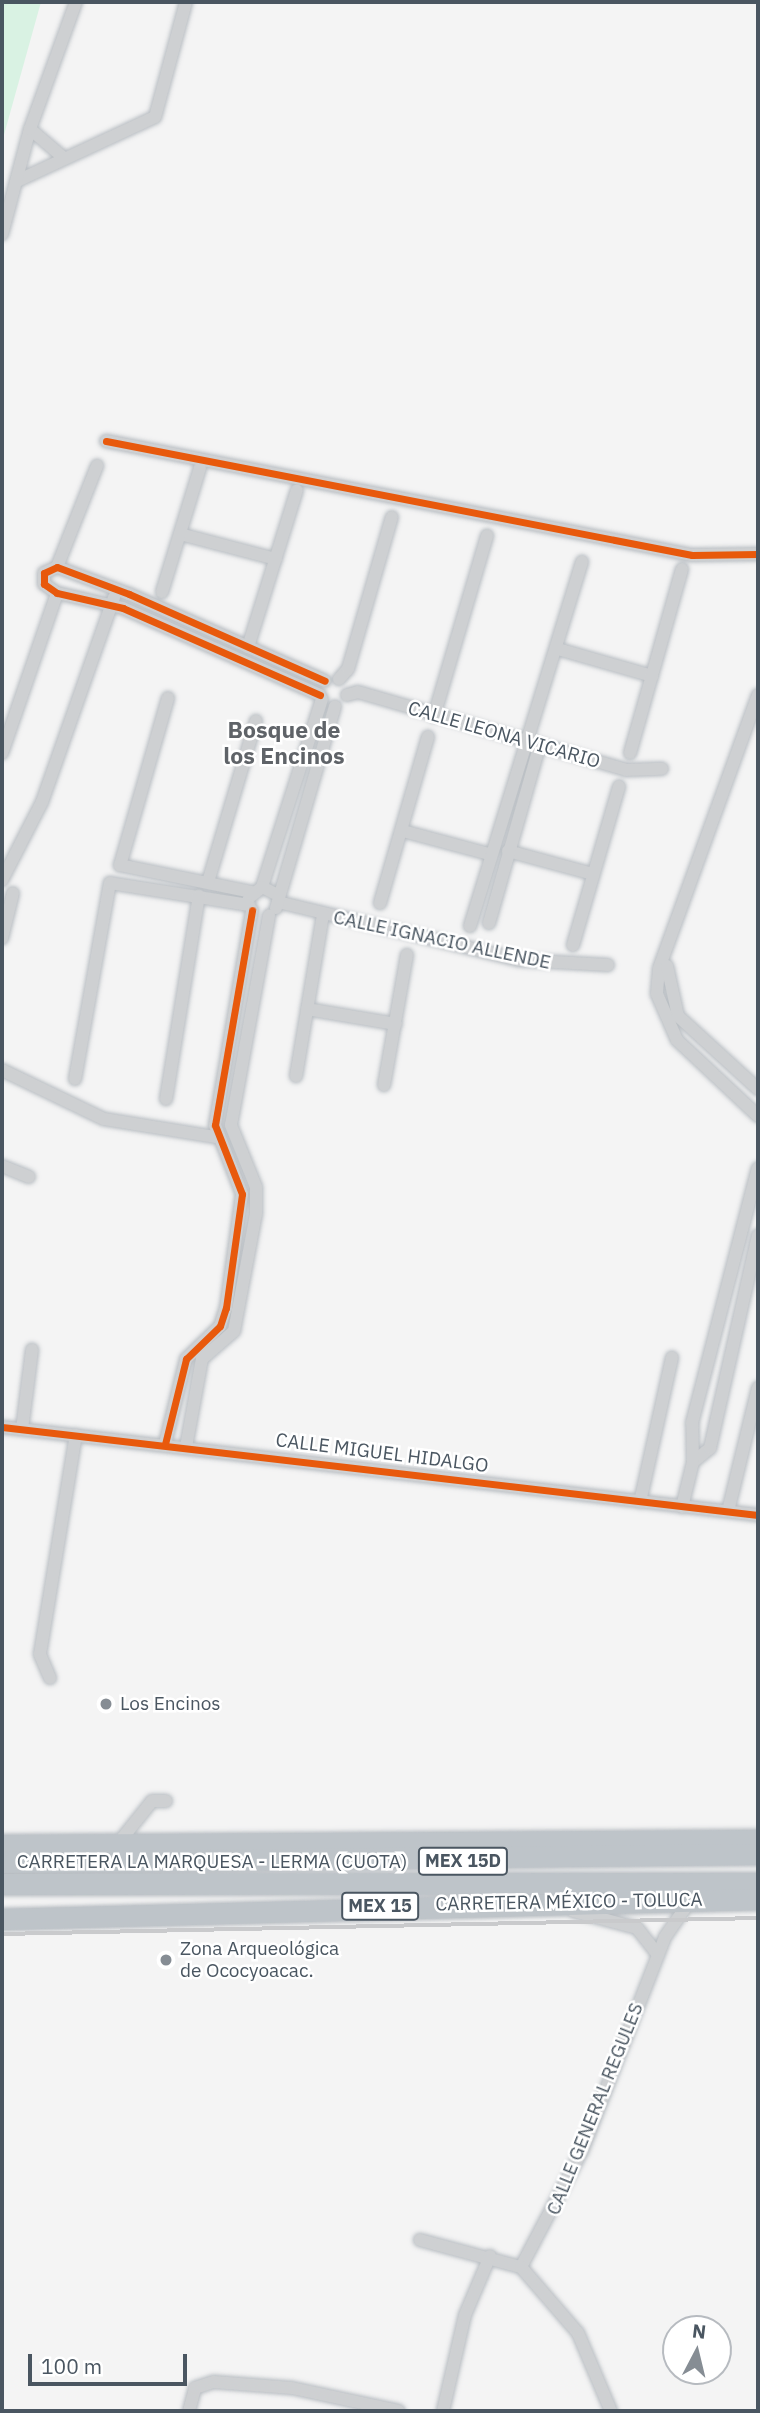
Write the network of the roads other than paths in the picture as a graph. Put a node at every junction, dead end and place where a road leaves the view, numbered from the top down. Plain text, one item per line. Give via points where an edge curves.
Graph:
1 (76, 2) edge
2 (186, 2) edge
3 (30, 129) junction
4 (64, 158) junction
5 (17, 181) junction
6 (2, 234) edge
7 (106, 441) dead end
8 (97, 466) dead end
9 (200, 468) dead end
10 (297, 490) dead end
11 (392, 517) dead end
12 (180, 534) junction
13 (487, 536) dead end
14 (758, 554) edge
15 (275, 559) junction
16 (582, 562) dead end
17 (57, 567) junction
18 (682, 569) dead end
19 (116, 590) junction
20 (162, 592) dead end
21 (57, 593) junction
22 (111, 604) junction
23 (232, 640) junction
24 (248, 647) junction
25 (558, 649) junction
26 (225, 655) junction
27 (652, 676) junction
28 (339, 680) junction
29 (325, 681) junction
30 (347, 695) junction
31 (758, 695) edge
32 (321, 697) junction
33 (168, 698) dead end
34 (335, 706) junction
35 (434, 716) junction
36 (256, 721) dead end
37 (428, 737) dead end
38 (526, 740) junction
39 (540, 744) junction
40 (2, 753) edge
41 (630, 753) dead end
42 (662, 769) dead end
43 (619, 787) dead end
44 (402, 831) junction
45 (508, 851) junction
46 (489, 854) junction
47 (593, 874) junction
48 (2, 880) edge
49 (208, 882) junction
50 (13, 893) dead end
51 (200, 896) junction
52 (254, 898) junction
53 (277, 898) junction
54 (380, 903) dead end
55 (323, 914) junction
56 (269, 915) junction
57 (489, 923) dead end
58 (470, 926) dead end
59 (2, 938) edge
60 (573, 944) dead end
61 (667, 948) junction
62 (407, 955) dead end
63 (608, 965) dead end
64 (307, 1009) junction
65 (396, 1024) junction
66 (733, 1068) junction
67 (2, 1070) edge
68 (296, 1076) dead end
69 (75, 1079) dead end
70 (384, 1085) dead end
71 (758, 1089) edge
72 (166, 1099) dead end
73 (750, 1102) junction
74 (758, 1116) edge
75 (215, 1137) junction
76 (246, 1164) junction
77 (2, 1166) edge
78 (758, 1168) edge
79 (233, 1171) junction
80 (29, 1177) dead end
81 (758, 1235) edge
82 (32, 1350) dead end
83 (672, 1359) dead end
84 (180, 1377) junction
85 (194, 1380) junction
86 (758, 1388) edge
87 (170, 1420) junction
88 (186, 1422) junction
89 (2, 1427) edge
90 (22, 1429) junction
91 (76, 1435) junction
92 (165, 1444) junction
93 (186, 1447) junction
94 (693, 1462) junction
95 (640, 1502) junction
96 (682, 1507) junction
97 (727, 1511) junction
98 (758, 1515) edge
99 (50, 1678) dead end
100 (166, 1801) dead end
101 (758, 1840) edge
102 (120, 1841) junction
103 (2, 1845) edge
104 (758, 1854) edge
105 (2, 1862) edge
106 (758, 1883) edge
107 (2, 1884) edge
108 (693, 1899) junction
109 (758, 1899) edge
110 (532, 1903) junction
111 (2, 1919) edge
112 (658, 1955) junction
113 (420, 2240) dead end
114 (490, 2256) junction
115 (521, 2267) junction
116 (189, 2411) edge
117 (399, 2411) edge
118 (443, 2411) edge
119 (611, 2411) edge

1 - 3 street
2 - 4 street via 175,53 151,121
3 - 4 street
3 - 5 street
4 - 5 street
5 - 6 street
7 - 14 street via 680,552
8 - 17 street
9 - 12 street
10 - 15 street
11 - 28 street via 348,669
12 - 15 street
12 - 20 street
13 - 35 street
15 - 24 street
16 - 25 street
17 - 19 street
17 - 21 street via 43,578
18 - 27 street
19 - 22 street
19 - 23 street
21 - 22 street
21 - 40 street
22 - 26 street
22 - 48 street via 42,802
23 - 24 street
23 - 26 street
24 - 29 street
25 - 27 street
25 - 38 street
26 - 32 street
27 - 41 street
28 - 29 street
28 - 30 street
29 - 32 street
30 - 34 street
30 - 35 street, CALLE LEONA VICARIO
31 - 61 street
32 - 34 street
32 - 52 street
33 - 49 street via 120,865
34 - 53 street
35 - 38 street, CALLE LEONA VICARIO
36 - 49 street
37 - 44 street
38 - 39 street, CALLE LEONA VICARIO
38 - 46 street
39 - 42 street, CALLE LEONA VICARIO via 642,773
39 - 45 street
43 - 47 street
44 - 46 street
44 - 54 street
45 - 47 street
45 - 57 street
46 - 58 street
47 - 60 street
49 - 52 street
50 - 59 street
51 - 52 street
51 - 69 street via 112,881
51 - 72 street
52 - 53 street, CALLE IGNACIO ALLENDE
52 - 56 street
52 - 75 street
53 - 55 street, CALLE IGNACIO ALLENDE
53 - 56 street
55 - 63 street, CALLE IGNACIO ALLENDE via 519,960
55 - 64 street
56 - 76 street via 231,1125
61 - 66 street via 669,997 678,1016
61 - 73 street via 657,994 666,1025
62 - 65 street
64 - 65 street
64 - 68 street
65 - 70 street
66 - 71 street
66 - 73 street
67 - 75 street via 104,1119
73 - 74 street
75 - 79 street
76 - 79 street
76 - 85 street via 257,1203 237,1322 232,1337 202,1359
77 - 80 street
78 - 94 street via 692,1423
79 - 84 street via 242,1206 224,1318 191,1350
81 - 94 street via 710,1448
82 - 90 street
83 - 95 street
84 - 85 street
84 - 87 street
85 - 88 street
86 - 97 street
87 - 88 street
87 - 92 street
88 - 93 street
89 - 90 street, CALLE MIGUEL HIDALGO
90 - 91 street, CALLE MIGUEL HIDALGO
91 - 92 street, CALLE MIGUEL HIDALGO
91 - 99 street via 40,1654
92 - 93 street, CALLE MIGUEL HIDALGO
93 - 95 street, CALLE MIGUEL HIDALGO
94 - 96 street
95 - 96 street, CALLE MIGUEL HIDALGO
96 - 97 street, CALLE MIGUEL HIDALGO
97 - 98 street, CALLE MIGUEL HIDALGO
100 - 102 street via 152,1801
101 - 102 highway
102 - 103 highway
104 - 105 highway, CARRETERA LA MARQUESA - LERMA (CUOTA) / MEX 15D
106 - 107 highway, CARRETERA LA MARQUESA - LERMA (CUOTA) / MEX 15D
108 - 109 highway, CARRETERA MÉXICO - TOLUCA / MEX 15
108 - 110 highway, CARRETERA MÉXICO - TOLUCA / MEX 15
108 - 112 street, CALLE GENERAL REGULES via 671,1923
110 - 111 highway, CARRETERA MÉXICO - TOLUCA / MEX 15
110 - 112 street via 624,1921 643,1932
112 - 115 street, CALLE GENERAL REGULES via 582,2151
113 - 114 street
114 - 115 street
114 - 118 street via 471,2296
115 - 119 street via 578,2333
116 - 117 street via 195,2388 214,2382 292,2388

